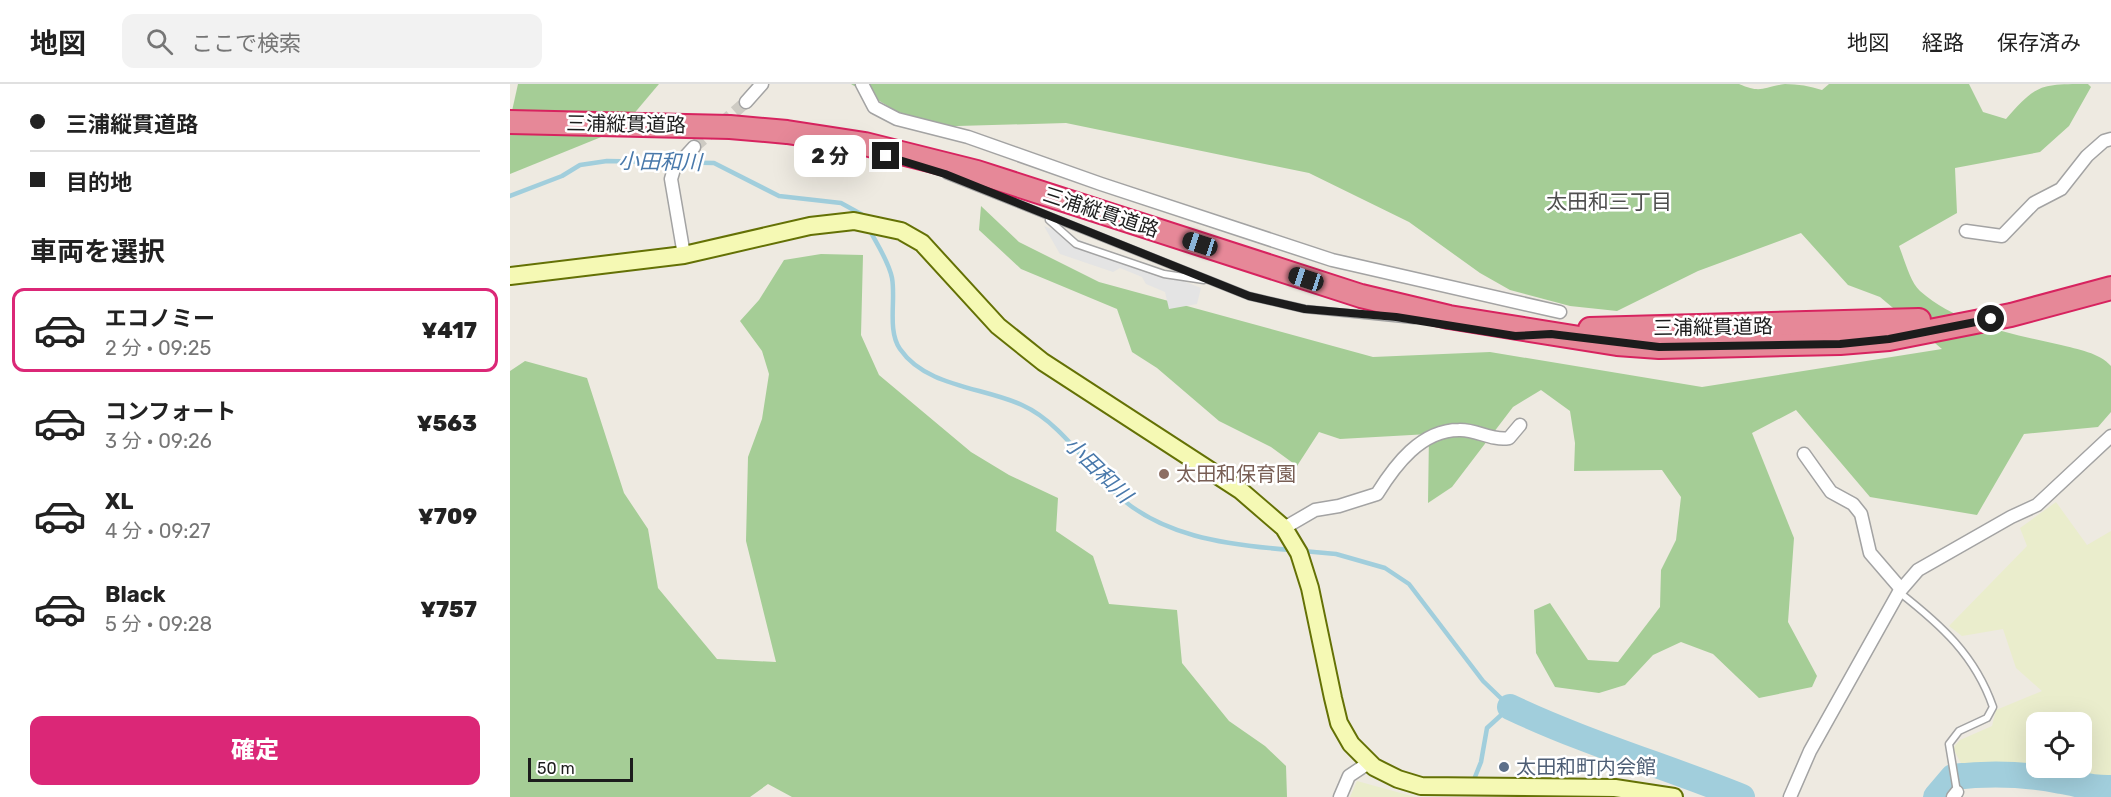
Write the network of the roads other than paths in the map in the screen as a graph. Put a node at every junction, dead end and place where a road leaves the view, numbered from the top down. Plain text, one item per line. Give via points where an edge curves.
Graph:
1 (762, 84) edge
2 (862, 84) edge
3 (746, 102) tunnel mouth
4 (510, 114) edge
5 (510, 122) edge
6 (730, 127) junction
7 (2111, 139) edge
8 (694, 147) tunnel mouth
9 (926, 168) dead end
10 (936, 171) dead end
11 (1042, 215) junction
12 (1966, 231) dead end
13 (684, 255) junction
14 (510, 276) edge
15 (2111, 279) edge
16 (1213, 282) junction
17 (2111, 288) edge
18 (2082, 292) junction
19 (1560, 312) dead end
20 (1420, 321) dead end
21 (1437, 323) dead end
22 (1467, 328) dead end
23 (1497, 333) dead end
24 (1551, 334) junction
25 (1520, 425) dead end
26 (2111, 436) edge
27 (1804, 454) dead end
28 (1284, 528) junction
29 (1900, 590) junction
30 (1370, 762) junction
31 (1477, 792) edge
32 (1955, 794) edge
33 (1340, 797) edge
34 (1674, 797) edge
35 (1790, 797) edge

1 - 3 street
2 - 19 street via 874,107 897,119 968,137 1332,260
4 - 18 highway, 三浦縦貫道路 via 717,118 856,134 951,156 1364,289 1452,310 1562,327 1903,322 2011,308
5 - 6 highway, 三浦縦貫道路
6 - 9 lane via 886,156
6 - 24 highway, 三浦縦貫道路 via 824,137 920,156 1361,296 1449,317
7 - 12 street via 2087,156 2061,189 2034,202 2002,236
8 - 13 street via 674,169 671,179
10 - 11 lane
11 - 16 lane
11 - 16 lane via 1076,244 1164,274
13 - 14 street
13 - 28 street via 810,226 854,221 901,231 922,243 998,326 1043,362 1240,490
15 - 18 highway, 三浦縦貫道路
16 - 20 lane via 1284,306
17 - 18 highway, 三浦縦貫道路
18 - 24 highway, 三浦縦貫道路 via 2000,317 1889,339 1840,344 1659,347
21 - 22 lane
23 - 24 lane
25 - 28 street via 1509,438 1498,440 1459,429 1426,439 1394,466 1377,494 1315,510
26 - 29 street via 2037,505 1918,570
27 - 29 street via 1831,492 1853,504 1861,514 1870,553
28 - 30 street via 1299,553 1310,588 1340,723 1351,744
29 - 32 lane via 1955,640 1987,690 1993,707 1987,718 1959,731 1949,744
29 - 35 street via 1810,751
30 - 31 street via 1398,779 1421,786
30 - 33 street via 1349,776
31 - 34 street via 1615,788

